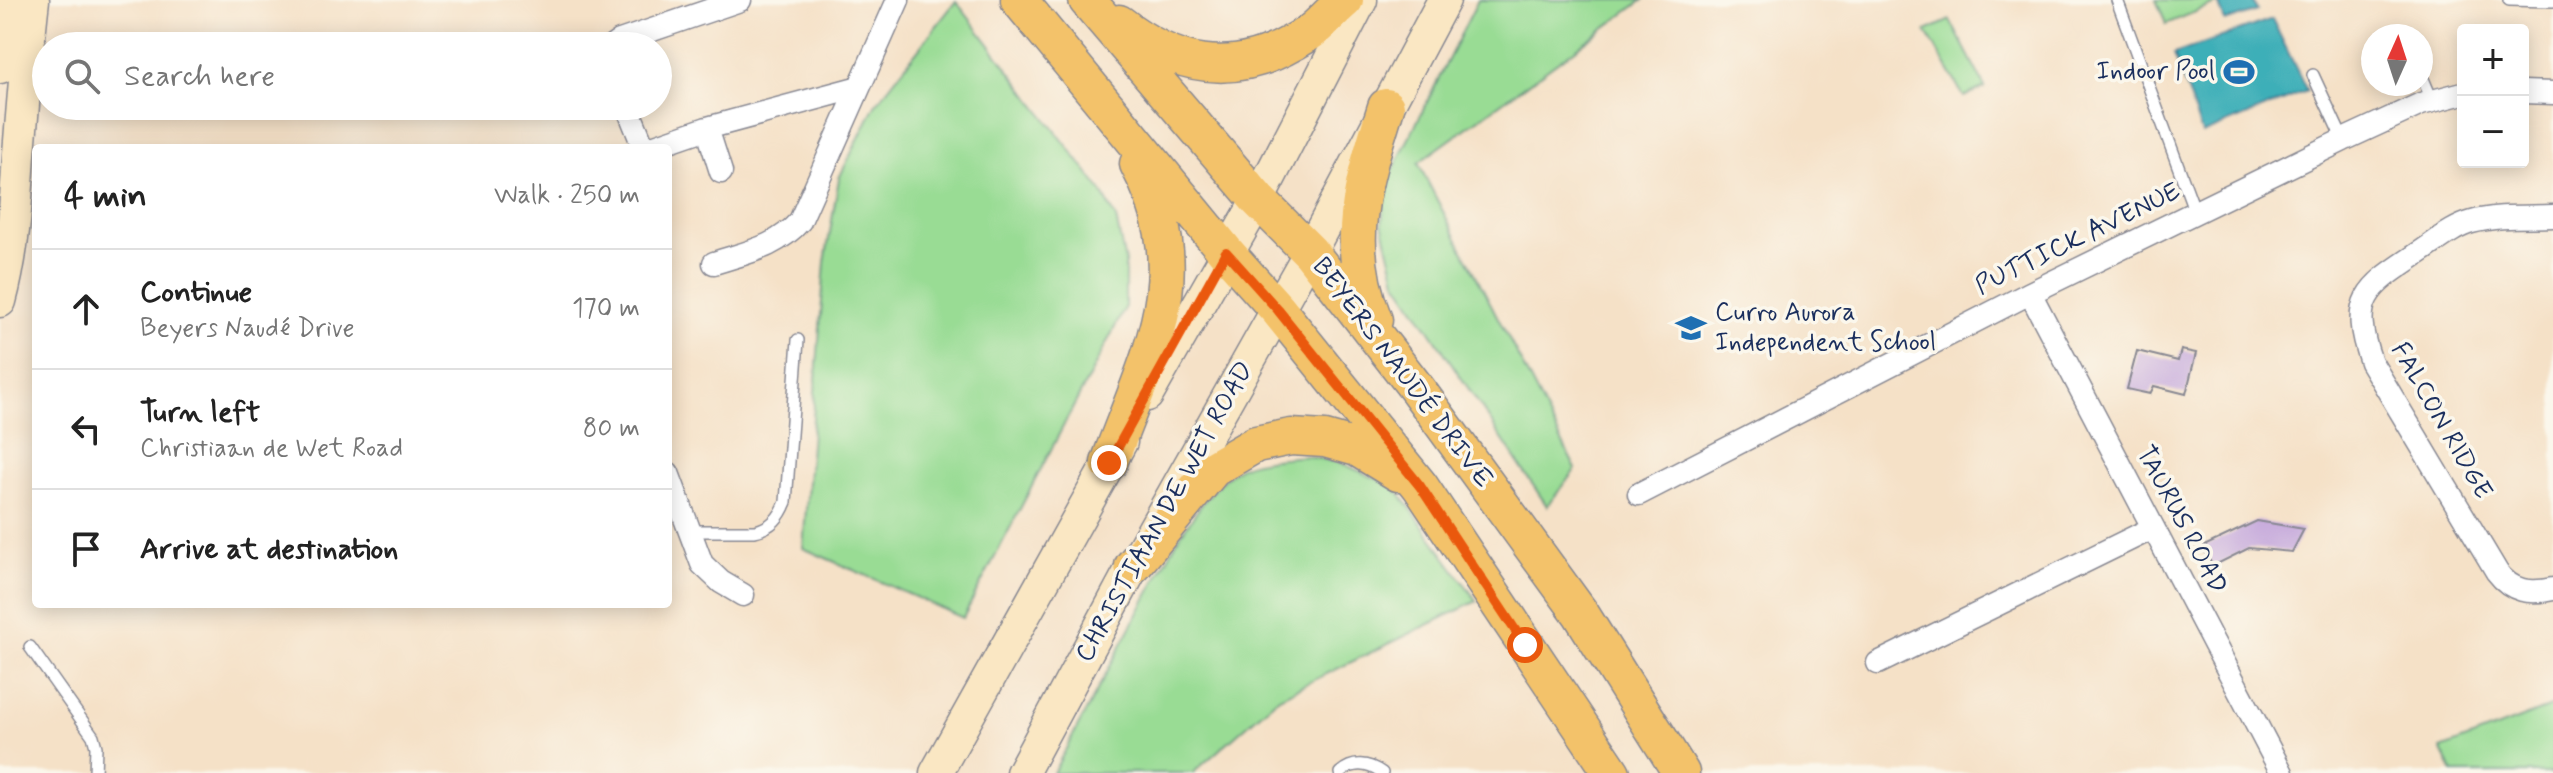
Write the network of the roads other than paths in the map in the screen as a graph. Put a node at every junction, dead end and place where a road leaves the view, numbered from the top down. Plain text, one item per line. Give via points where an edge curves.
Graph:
1 (6, 0) edge
2 (33, 0) edge
3 (740, 0) edge
4 (898, 0) edge
5 (1019, 0) edge
6 (1088, 0) edge
7 (1345, 0) edge
8 (1361, 0) edge
9 (1444, 0) edge
10 (2117, 0) edge
11 (2509, 0) edge
12 (2553, 1) edge
13 (646, 32) edge
14 (0, 67) edge
15 (2313, 75) dead end
16 (859, 87) junction
17 (2529, 92) edge
18 (2553, 93) edge
19 (2457, 94) edge
20 (2430, 96) edge
21 (2432, 100) junction
22 (1108, 107) junction
23 (1386, 107) junction
24 (634, 120) edge
25 (707, 128) junction
26 (2343, 140) junction
27 (645, 144) edge
28 (659, 144) edge
29 (721, 172) dead end
30 (1258, 200) junction
31 (2195, 212) junction
32 (2553, 216) edge
33 (12, 249) edge
34 (1226, 252) junction
35 (1310, 252) junction
36 (714, 263) dead end
37 (2030, 293) junction
38 (0, 301) edge
39 (1278, 310) junction
40 (798, 340) dead end
41 (1388, 351) junction
42 (1109, 463) junction
43 (672, 484) edge
44 (1420, 486) junction
45 (1639, 494) dead end
46 (2153, 528) junction
47 (689, 531) junction
48 (1133, 566) junction
49 (2553, 589) edge
50 (743, 595) dead end
51 (30, 647) dead end
52 (1878, 663) dead end
53 (95, 773) edge
54 (936, 773) edge
55 (1022, 773) edge
56 (1340, 773) edge
57 (1382, 773) edge
58 (1612, 773) edge
59 (1681, 773) edge
60 (2282, 773) edge

1 - 14 main road
2 - 33 main road
3 - 13 street
4 - 16 street
5 - 22 main road, BEYERS NAUDÉ DRIVE
6 - 7 main road via 1137,37 1185,59 1236,65 1281,50 1312,31
6 - 30 main road, BEYERS NAUDÉ DRIVE
8 - 30 main road
9 - 23 main road, CHRISTIAAN DE WET ROAD
10 - 31 lane
11 - 12 lane
15 - 26 lane
16 - 25 street
16 - 36 street via 800,221 774,243
17 - 18 street
19 - 21 street, PUTTICK AVENUE
20 - 21 lane
21 - 26 street, PUTTICK AVENUE
22 - 34 main road, BEYERS NAUDÉ DRIVE
22 - 42 main road via 1158,207 1167,260 1158,328
23 - 35 main road, CHRISTIAAN DE WET ROAD
23 - 41 main road via 1369,162 1357,243 1367,301
24 - 27 street
25 - 28 street
25 - 29 street
26 - 31 street, PUTTICK AVENUE
30 - 34 main road
30 - 35 main road, BEYERS NAUDÉ DRIVE
31 - 37 street, PUTTICK AVENUE
32 - 49 street, FALCON RIDGE via 2495,218 2454,229 2368,292 2361,325 2371,362 2497,572 2513,588
33 - 38 main road
34 - 39 main road, BEYERS NAUDÉ DRIVE
34 - 42 main road
35 - 39 main road, CHRISTIAAN DE WET ROAD
35 - 41 main road, BEYERS NAUDÉ DRIVE
37 - 45 street, PUTTICK AVENUE
37 - 46 street, TAURUS ROAD
39 - 44 main road, BEYERS NAUDÉ DRIVE
39 - 48 main road, CHRISTIAAN DE WET ROAD
40 - 47 lane via 781,515 755,531
41 - 59 main road, BEYERS NAUDÉ DRIVE via 1581,614
42 - 54 main road
43 - 47 street
44 - 48 main road via 1357,448 1325,439 1291,437 1256,444 1213,469
44 - 58 main road, BEYERS NAUDÉ DRIVE
46 - 52 street
46 - 60 street, TAURUS ROAD
47 - 50 street via 702,564
48 - 55 main road, CHRISTIAAN DE WET ROAD
51 - 53 lane via 93,736
56 - 57 lane via 1363,764

